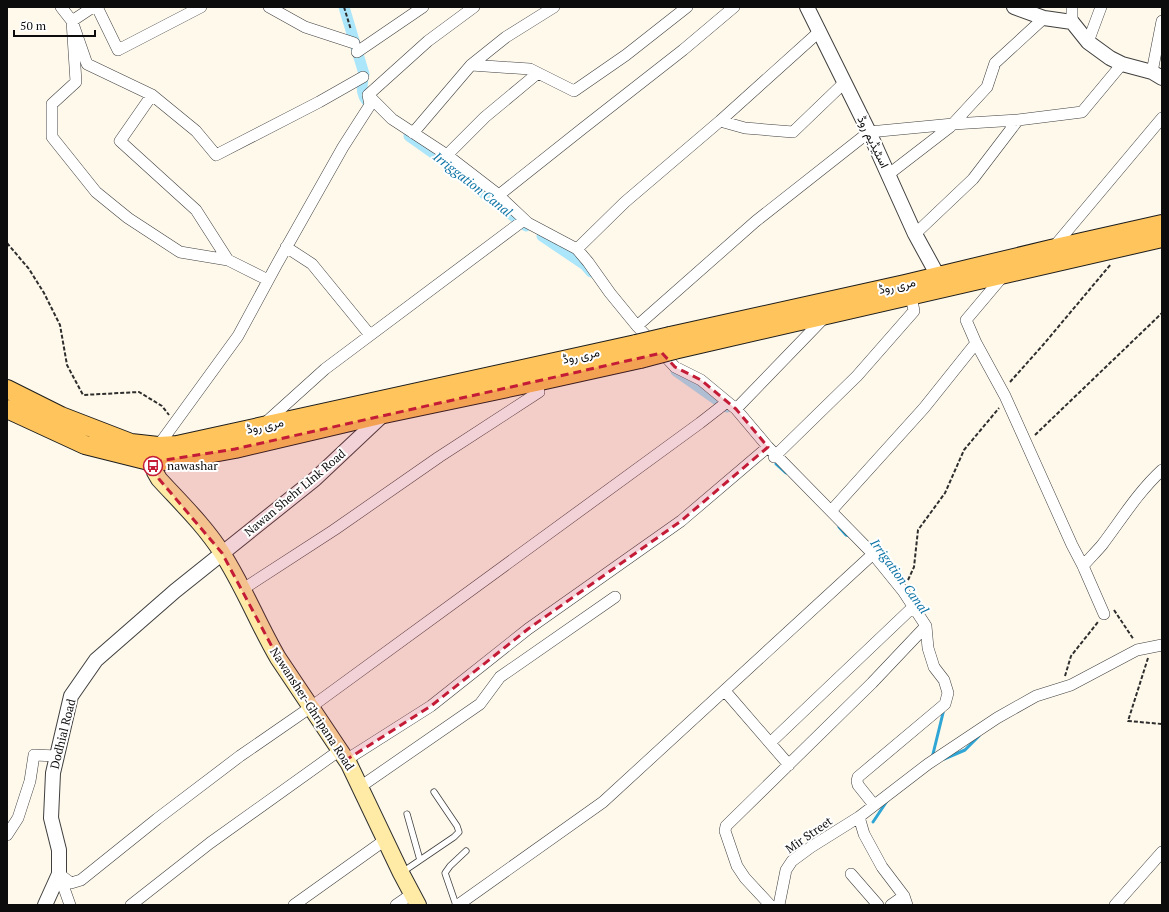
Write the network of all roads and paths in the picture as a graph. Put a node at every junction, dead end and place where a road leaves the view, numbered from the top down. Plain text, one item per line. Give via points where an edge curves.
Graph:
1 (61, 7) edge
2 (93, 7) edge
3 (97, 7) edge
4 (201, 7) edge
5 (269, 7) edge
6 (423, 7) edge
7 (474, 7) edge
8 (554, 7) edge
9 (687, 7) edge
10 (734, 7) edge
11 (807, 7) edge
12 (1014, 7) edge
13 (1072, 7) edge
14 (1101, 7) edge
15 (1044, 18) junction
16 (72, 21) junction
17 (1162, 21) edge
18 (1072, 22) junction
19 (820, 31) junction
20 (1088, 42) junction
21 (471, 64) junction
22 (1122, 64) junction
23 (538, 73) junction
24 (1157, 75) edge
25 (363, 77) dead end
26 (844, 83) junction
27 (152, 95) junction
28 (368, 95) junction
29 (1162, 118) edge
30 (1018, 120) junction
31 (720, 121) junction
32 (953, 124) junction
33 (869, 132) junction
34 (413, 133) junction
35 (447, 155) junction
36 (889, 174) junction
37 (499, 196) junction
38 (524, 220) junction
39 (1162, 224) edge
40 (915, 234) junction
41 (1162, 238) edge
42 (7, 243) edge
43 (286, 247) junction
44 (577, 249) junction
45 (1063, 251) junction
46 (228, 260) junction
47 (1112, 264) dead end
48 (1004, 275) junction
49 (938, 276) junction
50 (268, 280) junction
51 (911, 296) junction
52 (833, 309) junction
53 (1162, 312) edge
54 (637, 326) junction
55 (370, 335) junction
56 (976, 343) junction
57 (638, 351) junction
58 (536, 382) junction
59 (7, 389) edge
60 (1005, 395) junction
61 (731, 405) junction
62 (7, 409) edge
63 (384, 414) junction
64 (174, 423) junction
65 (261, 427) junction
66 (1026, 444) junction
67 (772, 453) junction
68 (155, 454) junction
69 (1162, 470) edge
70 (830, 511) junction
71 (222, 553) junction
72 (873, 554) junction
73 (1083, 566) junction
74 (243, 589) junction
75 (903, 591) junction
76 (616, 596) dead end
77 (913, 606) junction
78 (1104, 614) junction
79 (926, 626) junction
80 (1162, 645) edge
81 (1146, 648) junction
82 (1061, 688) junction
83 (725, 691) junction
84 (311, 707) junction
85 (1162, 725) edge
86 (770, 743) junction
87 (343, 755) junction
88 (57, 756) junction
89 (789, 765) junction
90 (360, 787) junction
91 (434, 792) dead end
92 (874, 805) junction
93 (407, 814) dead end
94 (858, 817) junction
95 (7, 835) edge
96 (386, 840) junction
97 (466, 851) dead end
98 (1162, 852) edge
99 (420, 860) junction
100 (401, 873) junction
101 (59, 874) junction
102 (851, 874) dead end
103 (415, 899) edge
104 (905, 900) edge
105 (45, 905) edge
106 (70, 905) edge
107 (131, 905) edge
108 (294, 905) edge
109 (396, 905) edge
110 (457, 905) edge
111 (770, 905) edge
112 (779, 905) edge
113 (878, 905) edge
114 (892, 905) edge
115 (1115, 905) edge

1 - 16 street
2 - 16 street
3 - 4 street via 118,50
5 - 6 street via 305,27 356,47
7 - 28 street via 428,42
8 - 21 street via 506,37
9 - 23 street via 626,55 574,91
10 - 37 street
11 - 19 street, اسٹیڈیم روڈ
12 - 15 street
13 - 18 street
14 - 20 street
15 - 18 street
15 - 32 street via 995,64 987,87
16 - 27 street via 87,64
16 - 46 street via 76,82 52,104 52,137 96,192 128,218 180,252
17 - 24 street
18 - 20 street
19 - 26 street, اسٹیڈیم روڈ
19 - 31 street
20 - 22 street
21 - 23 street via 530,69
21 - 34 street
22 - 24 street
22 - 30 street via 1082,112
23 - 35 street via 485,117
25 - 27 street via 216,155 196,131
26 - 31 street via 793,132 745,128
26 - 33 street, اسٹیڈیم روڈ
27 - 46 street via 120,141 196,210
28 - 34 street via 392,120
28 - 43 street via 370,105
29 - 45 street
30 - 32 street
30 - 40 street via 973,179
31 - 44 street via 625,202
32 - 33 street
32 - 36 street
33 - 36 street, اسٹیڈیم روڈ
33 - 54 street via 756,220
34 - 35 street
35 - 37 street
36 - 40 street, اسٹیڈیم روڈ
37 - 38 street
38 - 44 street
38 - 55 street
39 - 45 main road, مری روڈ
40 - 49 street, اسٹیڈیم روڈ
41 - 45 main road, مری روڈ
42 - 64 path via 30,270 44,293 60,325 67,365 83,394 139,392 162,406
43 - 50 street
43 - 55 street via 312,264
44 - 54 street
45 - 48 main road, مری روڈ
45 - 49 main road, مری روڈ
46 - 50 street
47 - 60 path via 1043,345
48 - 51 main road, مری روڈ
48 - 56 street via 966,320
49 - 52 main road, مری روڈ
50 - 64 street via 238,336
51 - 52 main road, مری روڈ
51 - 67 street via 914,311 857,376
52 - 57 main road, مری روڈ, bridge
52 - 61 street
53 - 66 path
54 - 61 street via 675,367 701,380
55 - 65 street via 325,369
56 - 60 street
56 - 70 street via 924,408
57 - 58 main road, مری روڈ
57 - 65 main road, مری روڈ
58 - 63 main road, مری روڈ
58 - 74 street via 539,392
59 - 68 main road, مری روڈ via 60,416
60 - 66 street
60 - 75 path via 964,450 945,493 918,530 914,567
61 - 67 street
61 - 84 street via 700,424
62 - 68 main road, مری روڈ via 85,445
63 - 68 main road, مری روڈ via 235,449 180,459
63 - 71 street, Nawan Shehr LInk Road via 315,479
64 - 68 street
65 - 68 main road, مری روڈ via 177,445
66 - 73 street
67 - 70 street
67 - 87 street via 528,629 431,706
68 - 71 main road, Nawansher-Ghripana Road via 155,472 159,479
69 - 73 street
70 - 72 street
71 - 74 main road, Nawansher-Ghripana Road
71 - 88 street, Dodhial Road via 96,660 71,696
72 - 75 street
72 - 83 street
73 - 78 street
74 - 84 main road, Nawansher-Ghripana Road via 269,643
75 - 77 street
76 - 90 street via 500,677 480,704
77 - 79 street
77 - 86 street
78 - 81 path via 1113,608
78 - 82 path via 1071,656
79 - 89 street
79 - 92 street via 928,648 934,667 944,680 948,693 945,704 858,777 858,785
80 - 81 street, Mir Street
81 - 82 street, Mir Street
81 - 85 path via 1128,721
82 - 92 street, Mir Street via 1036,696 997,718 928,764
83 - 86 street
83 - 110 street via 603,802
84 - 87 main road, Nawansher-Ghripana Road
84 - 101 street via 157,818 81,880 71,883
86 - 89 street
87 - 90 main road, Nawansher-Ghripana Road
87 - 107 street via 210,842
88 - 95 street via 34,755 30,781 18,818
88 - 101 street, Dodhial Road via 53,773 50,818 59,850
89 - 111 street via 726,826 725,831 737,866
90 - 96 main road, Nawansher-Ghripana Road
91 - 99 lane via 459,832
92 - 94 street, Mir Street
93 - 99 lane
94 - 104 street via 882,867
94 - 112 street, Mir Street via 792,861 786,870
96 - 100 main road, Nawansher-Ghripana Road
96 - 108 street
97 - 110 lane via 445,873
98 - 115 street
99 - 100 lane
100 - 103 main road, Nawansher-Ghripana Road
101 - 105 street, Dodhial Road
101 - 106 street
102 - 113 street
103 - 109 street
104 - 114 street

